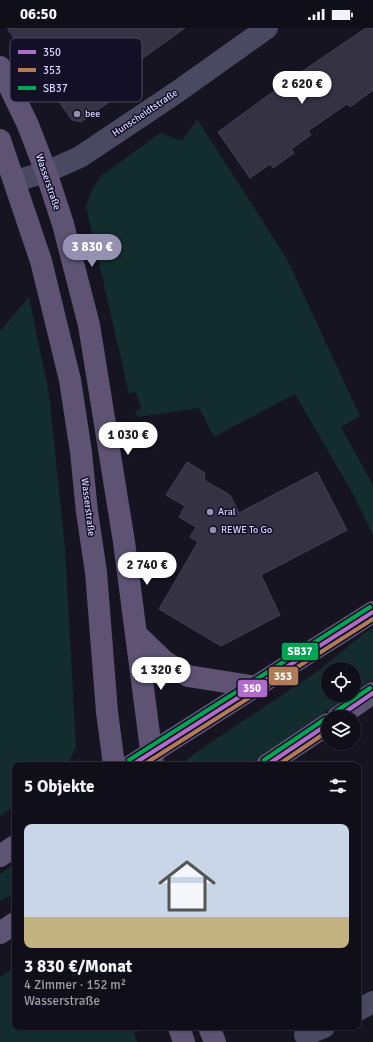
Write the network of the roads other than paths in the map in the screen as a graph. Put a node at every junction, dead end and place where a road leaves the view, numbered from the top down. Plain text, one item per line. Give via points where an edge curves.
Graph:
1 (267, 28) edge
2 (0, 67) edge
3 (10, 88) edge
4 (17, 102) edge
5 (0, 140) edge
6 (46, 172) junction
7 (15, 181) junction
8 (373, 612) edge
9 (136, 634) junction
10 (257, 687) junction
11 (373, 693) edge
12 (348, 710) edge
13 (321, 729) edge
14 (152, 758) edge
15 (114, 762) edge
16 (141, 762) edge
17 (271, 762) edge
18 (12, 848) edge
19 (0, 856) edge
20 (12, 926) edge
21 (0, 932) edge
22 (373, 1002) edge
23 (361, 1008) edge
24 (179, 1030) edge
25 (210, 1030) edge
26 (184, 1042) edge
27 (214, 1042) edge

1 - 6 street, Hunscheidtstraße via 80,157
2 - 3 main road, Wasserstraße
4 - 6 main road, Wasserstraße
5 - 7 main road, Wasserstraße
6 - 7 street, Hunscheidtstraße
6 - 9 main road, Wasserstraße via 89,324
7 - 15 main road, Wasserstraße via 41,261 70,380 96,572
8 - 10 main road
9 - 10 main road via 164,661 188,676
9 - 14 main road, Wasserstraße
10 - 14 main road
11 - 12 main road
13 - 17 main road
14 - 16 main road
18 - 19 main road
20 - 21 main road
22 - 23 street
24 - 26 main road
25 - 27 main road

